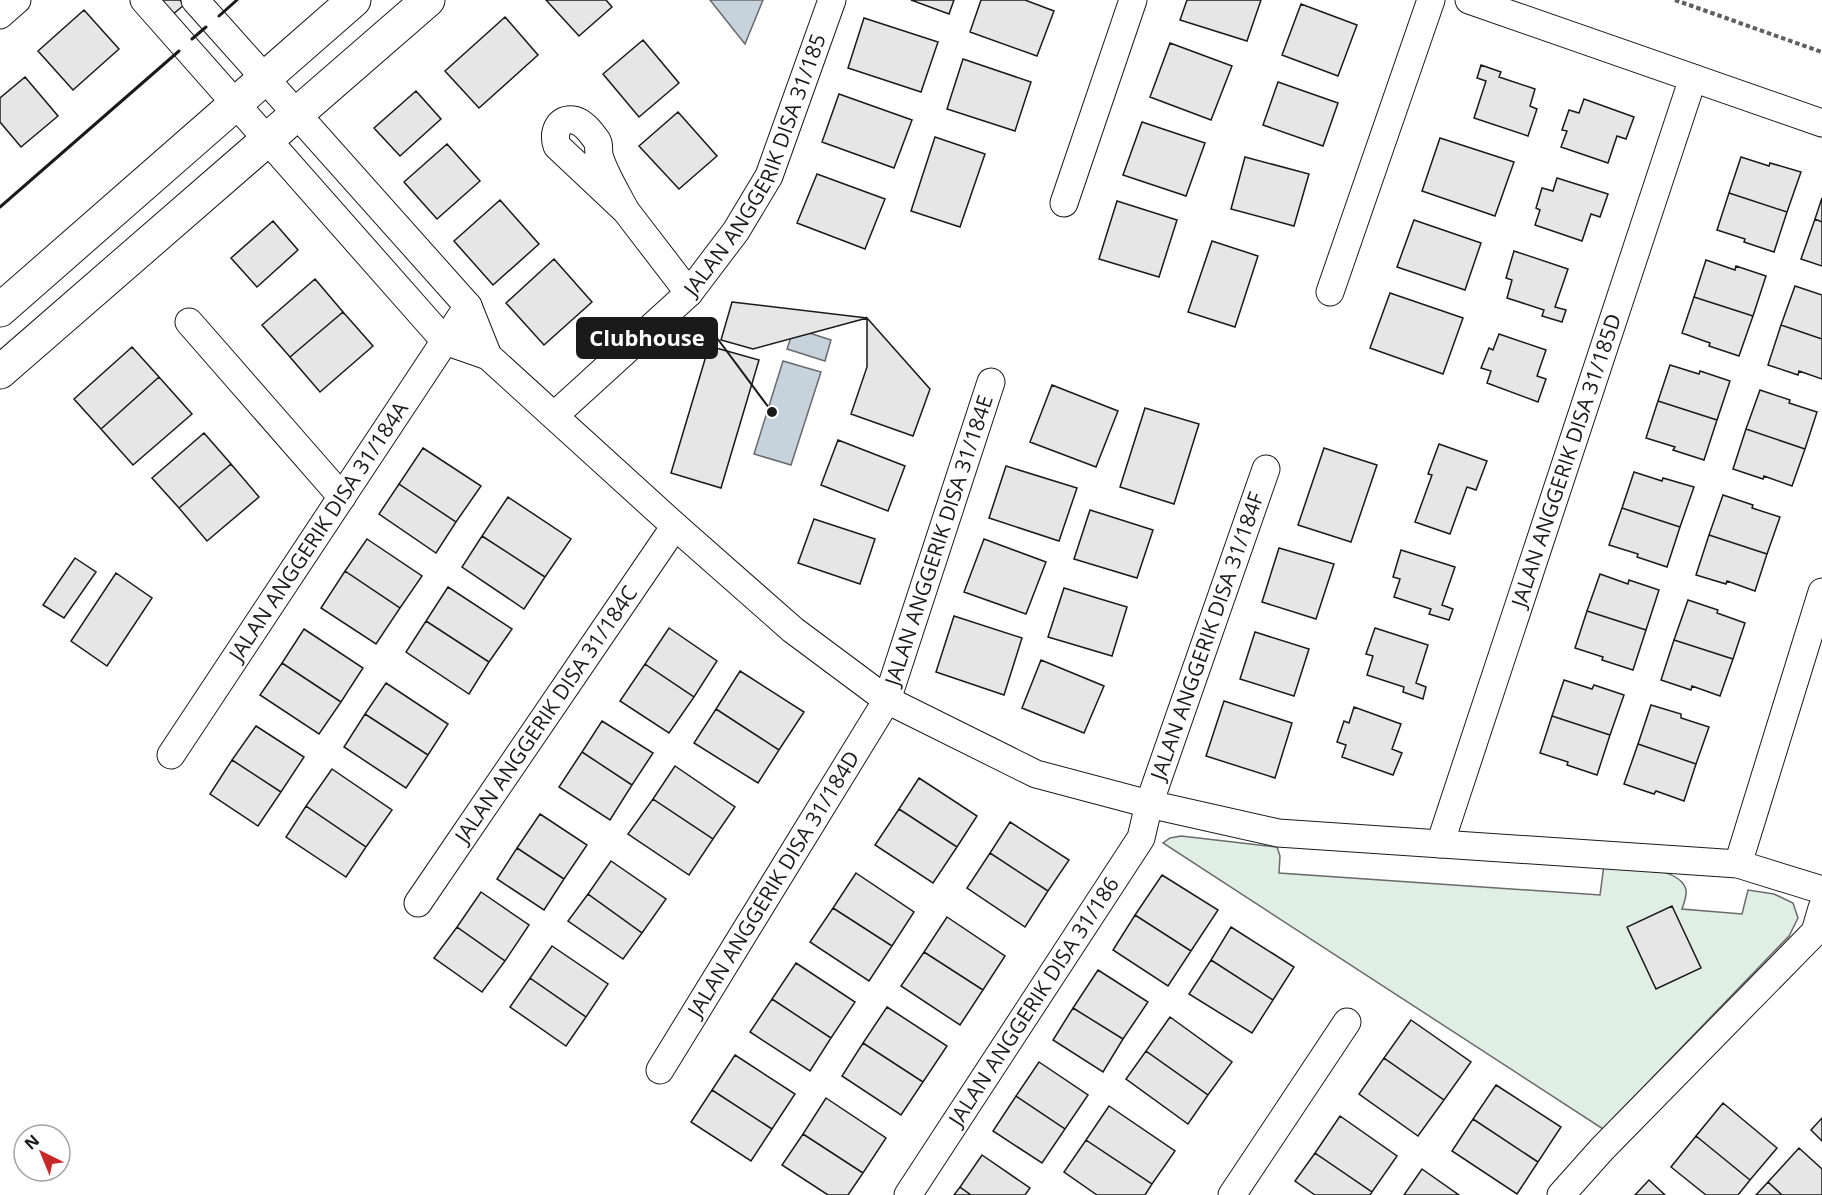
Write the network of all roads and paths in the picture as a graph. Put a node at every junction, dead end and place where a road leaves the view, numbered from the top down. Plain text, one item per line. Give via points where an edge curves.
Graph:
1 (17, 0) edge
2 (144, 0) edge
3 (354, 0) edge
4 (428, 0) edge
5 (832, 0) edge
6 (1133, 0) edge
7 (1431, 0) edge
8 (1469, 0) edge
9 (1675, 0) edge
10 (197, 3) edge
11 (0, 15) edge
12 (172, 31) junction
13 (1822, 52) edge
14 (264, 78) junction
15 (1693, 78) junction
16 (235, 103) junction
17 (297, 115) junction
18 (1822, 123) edge
19 (267, 140) junction
20 (1064, 203) dead end
21 (626, 211) dead end
22 (1330, 292) dead end
23 (689, 293) junction
24 (468, 306) junction
25 (0, 310) edge
26 (189, 322) dead end
27 (445, 341) junction
28 (489, 356) junction
29 (0, 372) edge
30 (991, 382) dead end
31 (555, 415) junction
32 (1266, 469) dead end
33 (342, 498) junction
34 (675, 526) junction
35 (1822, 592) edge
36 (887, 700) junction
37 (171, 755) dead end
38 (1149, 804) junction
39 (1440, 844) junction
40 (1738, 864) junction
41 (1822, 890) edge
42 (418, 903) dead end
43 (1822, 909) edge
44 (1347, 1022) dead end
45 (660, 1070) dead end
46 (908, 1195) edge
47 (1232, 1195) edge
48 (1561, 1195) edge

1 - 11 street
2 - 12 street
3 - 14 street
4 - 17 street
5 - 23 street, JALAN ANGGERIK DISA 31/185 via 769,176 736,231
6 - 20 street
7 - 22 street
8 - 15 street
9 - 13 path
10 - 12 street
10 - 14 street
12 - 16 street
14 - 16 street
14 - 17 street
15 - 18 street
15 - 39 street, JALAN ANGGERIK DISA 31/185D
16 - 19 street
16 - 25 street
17 - 19 street
17 - 24 street
19 - 27 street
19 - 29 street
21 - 23 street
23 - 31 street, JALAN ANGGERIK DISA 31/185
24 - 27 street, JALAN ANGGERIK DISA 31/184A
24 - 28 street
26 - 33 street
27 - 28 street
27 - 33 street, JALAN ANGGERIK DISA 31/184A
28 - 31 street
30 - 36 street, JALAN ANGGERIK DISA 31/184E
31 - 34 street
32 - 38 street, JALAN ANGGERIK DISA 31/184F
33 - 37 street, JALAN ANGGERIK DISA 31/184A
34 - 36 street via 793,630
34 - 42 street, JALAN ANGGERIK DISA 31/184C
35 - 40 street
36 - 38 street via 1036,774
36 - 45 street, JALAN ANGGERIK DISA 31/184D
38 - 39 street via 1278,833
38 - 46 street, JALAN ANGGERIK DISA 31/186 via 1141,838
39 - 40 street
40 - 41 street
43 - 48 street via 1815,932
44 - 47 street

